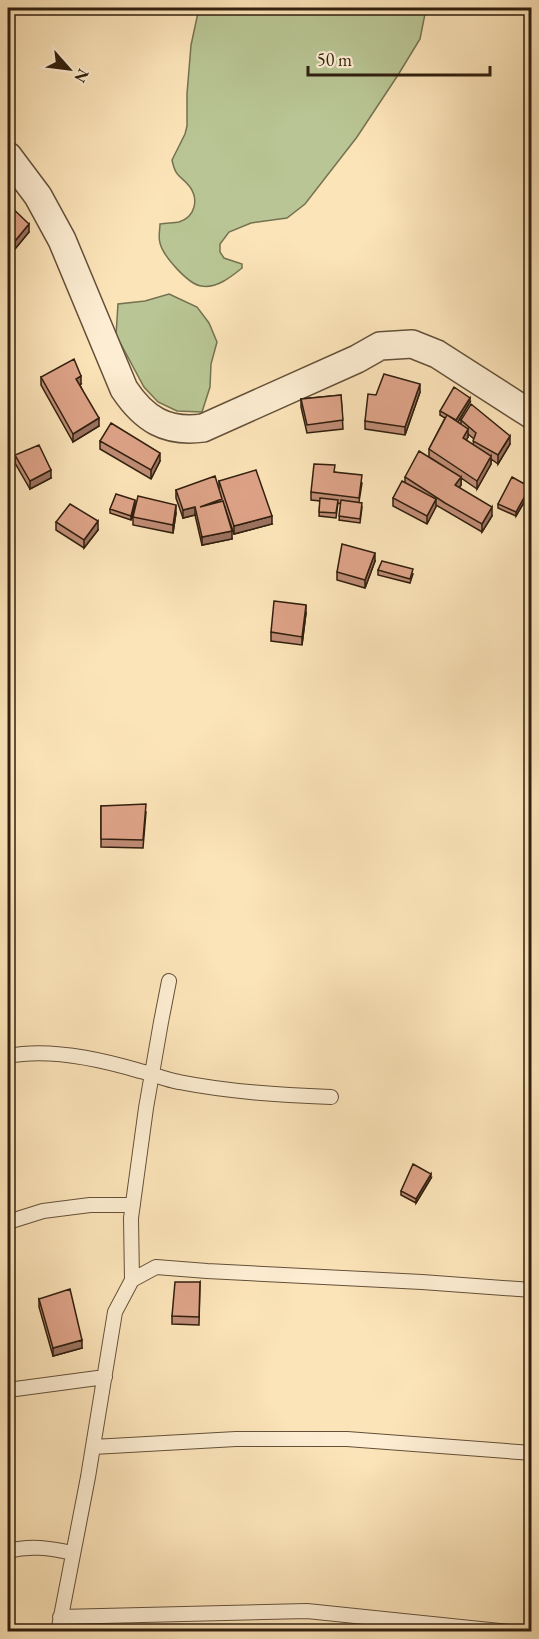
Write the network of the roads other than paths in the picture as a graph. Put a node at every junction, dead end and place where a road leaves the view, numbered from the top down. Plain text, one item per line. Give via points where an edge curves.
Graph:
1 (8, 156) edge
2 (531, 415) edge
3 (169, 981) dead end
4 (8, 1056) edge
5 (152, 1075) junction
6 (331, 1097) dead end
7 (133, 1205) junction
8 (8, 1222) edge
9 (132, 1280) junction
10 (531, 1290) edge
11 (105, 1377) junction
12 (8, 1390) edge
13 (93, 1447) junction
14 (531, 1453) edge
15 (8, 1551) edge
16 (72, 1553) junction
17 (60, 1617) junction
18 (58, 1632) edge
19 (510, 1632) edge

1 - 2 street via 38,196 62,240 124,389 152,420 183,429 203,428 380,345 412,344 437,354
3 - 5 lane
4 - 5 lane via 80,1056
5 - 6 lane via 268,1095
5 - 7 lane
7 - 8 lane via 43,1211
7 - 9 lane
9 - 10 lane via 156,1267
9 - 11 lane via 115,1312
11 - 12 lane
11 - 13 lane
13 - 14 lane via 347,1438
13 - 16 lane
15 - 16 lane via 43,1547
16 - 17 lane
17 - 18 lane
17 - 19 lane via 307,1611

